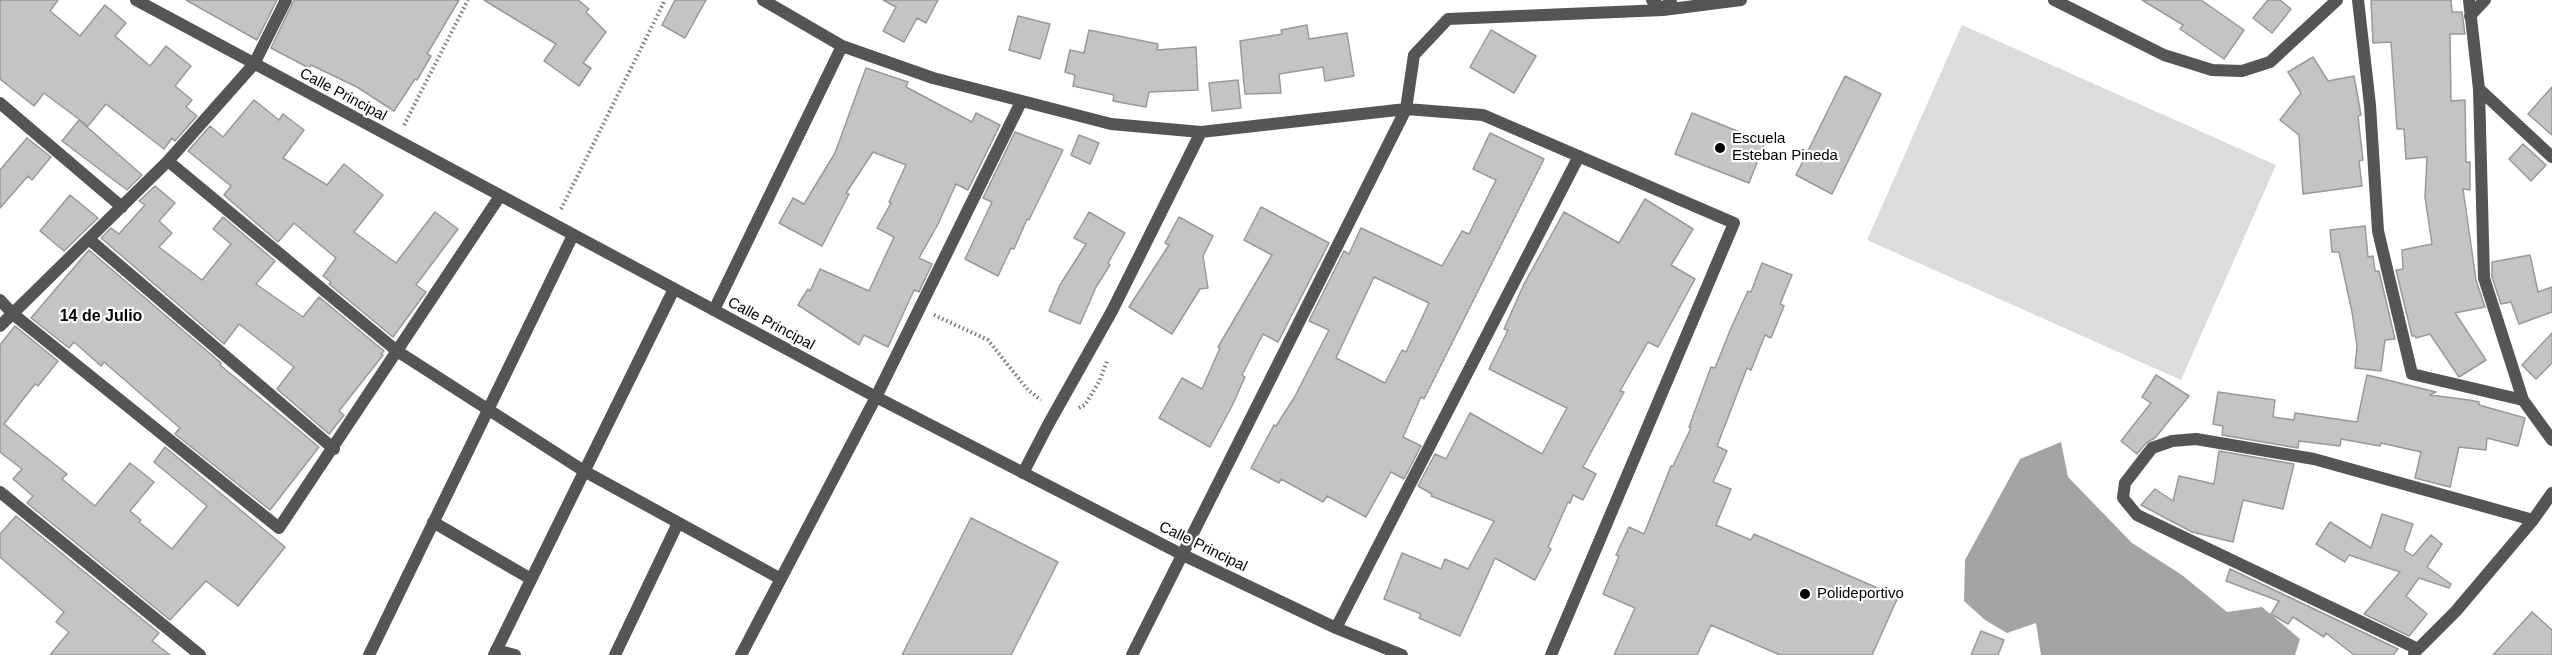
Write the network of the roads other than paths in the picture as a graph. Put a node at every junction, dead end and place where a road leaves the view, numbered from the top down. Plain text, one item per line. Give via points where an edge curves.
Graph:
1 (136, 0) edge
2 (286, 0) edge
3 (763, 0) edge
4 (1652, 0) edge
5 (1741, 0) edge
6 (2054, 0) edge
7 (2337, 0) edge
8 (2358, 0) edge
9 (2469, 0) edge
10 (2485, 0) edge
11 (1667, 5) edge
12 (2470, 16) junction
13 (842, 46) junction
14 (254, 64) junction
15 (2479, 89) junction
16 (1021, 102) junction
17 (0, 104) edge
18 (1406, 109) junction
19 (1201, 132) junction
20 (1579, 156) junction
21 (2552, 157) edge
22 (168, 161) junction
23 (500, 196) junction
24 (122, 207) junction
25 (573, 235) junction
26 (90, 240) junction
27 (674, 289) junction
28 (0, 300) edge
29 (714, 310) junction
30 (13, 314) junction
31 (0, 326) edge
32 (397, 351) junction
33 (876, 397) junction
34 (2523, 400) junction
35 (488, 409) junction
36 (2552, 440) edge
37 (334, 449) junction
38 (584, 471) junction
39 (1023, 473) junction
40 (0, 492) edge
41 (2552, 493) edge
42 (2533, 520) junction
43 (434, 522) junction
44 (678, 523) junction
45 (1181, 554) junction
46 (531, 579) junction
47 (781, 579) junction
48 (1336, 628) junction
49 (495, 652) edge
50 (2415, 652) edge
51 (200, 655) edge
52 (369, 655) edge
53 (515, 655) edge
54 (615, 655) edge
55 (741, 655) edge
56 (1132, 655) edge
57 (1402, 655) edge
58 (1551, 655) edge

1 - 14 street, Calle Principal
2 - 14 street
3 - 13 street
4 - 11 street
5 - 11 street
6 - 7 street via 2164,55 2212,70 2242,71 2270,62
8 - 34 street via 2378,231 2412,374
9 - 12 street
10 - 12 street
11 - 18 street via 1448,19 1414,55
12 - 15 street
13 - 16 street via 933,78
13 - 29 street
14 - 22 street
14 - 23 street, Calle Principal
15 - 21 street
15 - 34 street via 2484,278
16 - 19 street via 1111,124
16 - 33 street
17 - 24 street
18 - 19 street
18 - 20 street via 1483,115
18 - 45 street
19 - 39 street via 1112,311
20 - 48 street
20 - 58 street via 1734,223
22 - 24 street
22 - 32 street
23 - 25 street, Calle Principal
23 - 32 street
24 - 26 street
25 - 27 street, Calle Principal
25 - 35 street
26 - 30 street
26 - 37 street
27 - 29 street, Calle Principal
27 - 38 street
28 - 30 street
29 - 33 street, Calle Principal
30 - 31 street
30 - 37 street via 279,528
32 - 35 street
32 - 37 street
33 - 39 street, Calle Principal
33 - 47 street
34 - 36 street
35 - 38 street
35 - 43 street
38 - 44 street
38 - 46 street
39 - 45 street, Calle Principal
40 - 51 street
41 - 42 street
42 - 50 street via 2456,611
42 - 50 street via 2314,459 2196,439 2152,448 2125,483 2123,498 2137,515
43 - 46 street
43 - 52 street
44 - 47 street
44 - 54 street
45 - 48 street, Calle Principal
45 - 56 street
46 - 49 street
47 - 55 street
48 - 57 street, Calle Principal
49 - 53 street

